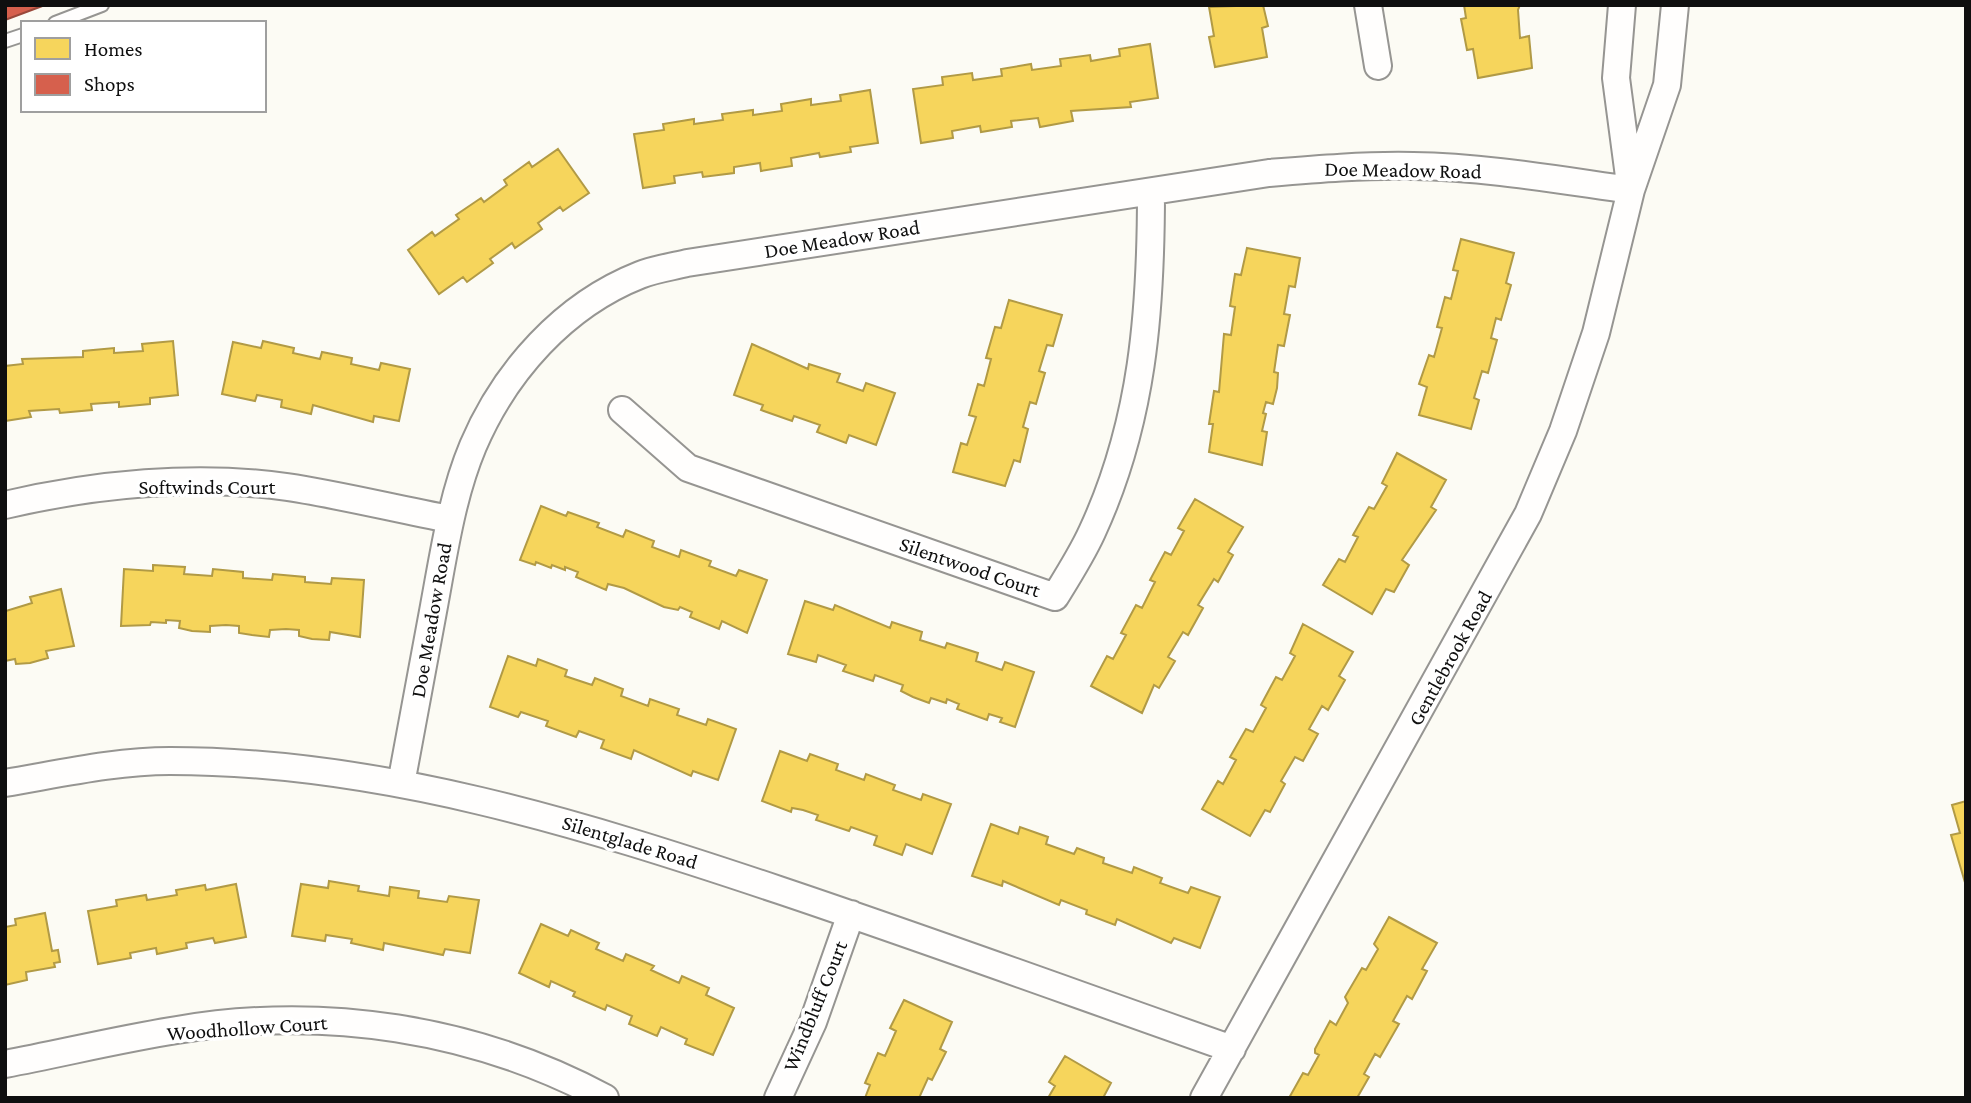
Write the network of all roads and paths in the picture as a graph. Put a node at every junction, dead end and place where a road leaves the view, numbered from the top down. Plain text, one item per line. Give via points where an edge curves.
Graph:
1 (102, 5) edge
2 (1368, 5) edge
3 (1622, 5) edge
4 (1675, 5) edge
5 (60, 21) edge
6 (1378, 66) dead end
7 (1631, 190) junction
8 (1150, 192) junction
9 (622, 410) dead end
10 (5, 505) edge
11 (450, 519) junction
12 (5, 783) edge
13 (401, 784) junction
14 (851, 914) junction
15 (1232, 1049) junction
16 (5, 1064) edge
17 (605, 1098) edge
18 (778, 1098) edge
19 (1204, 1098) edge

1 - 5 lane
2 - 6 street
3 - 7 street, Gentlebrook Road via 1616,78
4 - 7 street, Gentlebrook Road via 1667,85
7 - 8 street, Doe Meadow Road via 1503,172 1414,166 1269,173
7 - 15 street, Gentlebrook Road via 1596,333 1563,431 1528,514
8 - 9 street, Silentwood Court via 1147,333 1131,419 1116,474 1091,533 1055,597 688,468
8 - 11 street, Doe Meadow Road via 687,263 642,274 605,291 535,348 506,386 473,446
10 - 11 street, Softwinds Court via 54,493 209,482 286,487
11 - 13 street, Doe Meadow Road
12 - 13 street, Silentglade Road via 166,761 264,763
13 - 14 street, Silentglade Road via 513,807 621,837
14 - 15 street, Silentglade Road
14 - 18 street, Windbluff Court via 813,1022
15 - 19 street, Gentlebrook Road
16 - 17 street, Woodhollow Court via 180,1029 315,1020 421,1031 471,1044 521,1060

